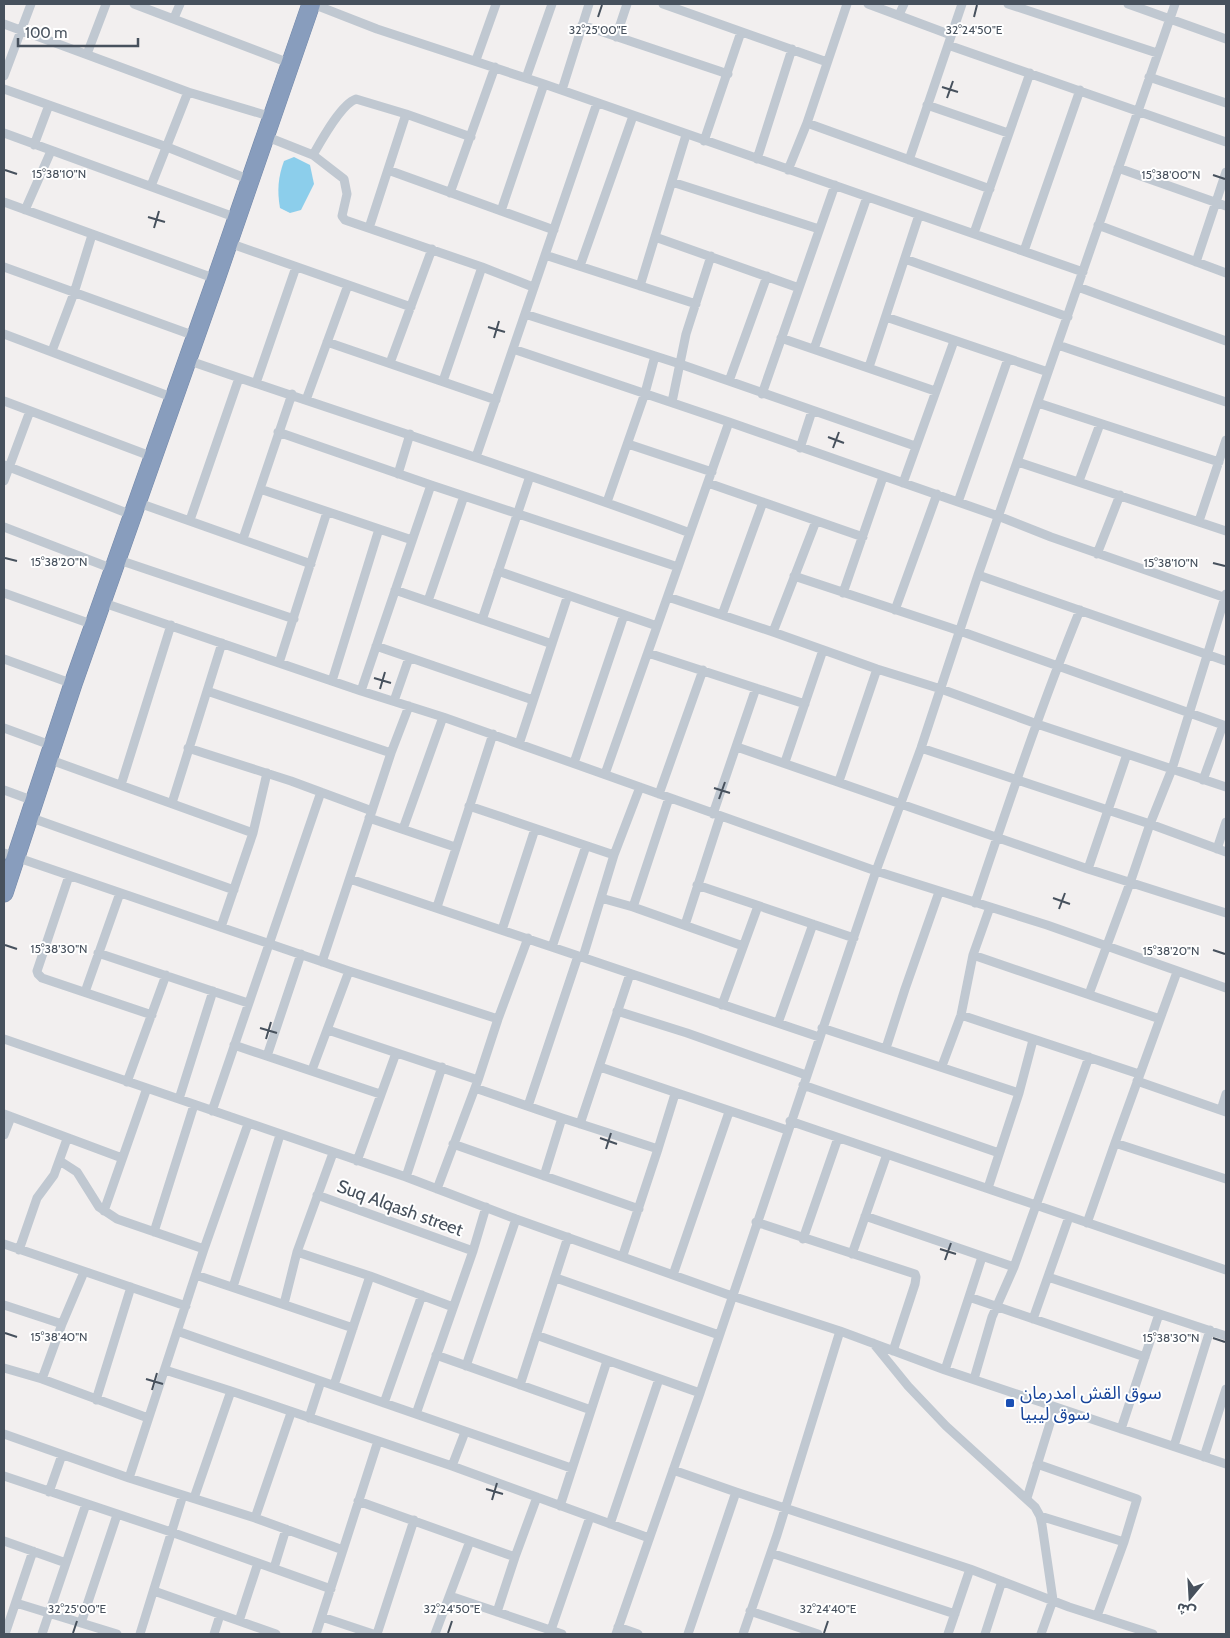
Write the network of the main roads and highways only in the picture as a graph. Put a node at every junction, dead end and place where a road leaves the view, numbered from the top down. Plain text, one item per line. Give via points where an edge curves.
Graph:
1 (312, 4) edge
2 (10, 854) edge
3 (4, 893) edge

1 - 2 highway via 31,809
2 - 3 highway

